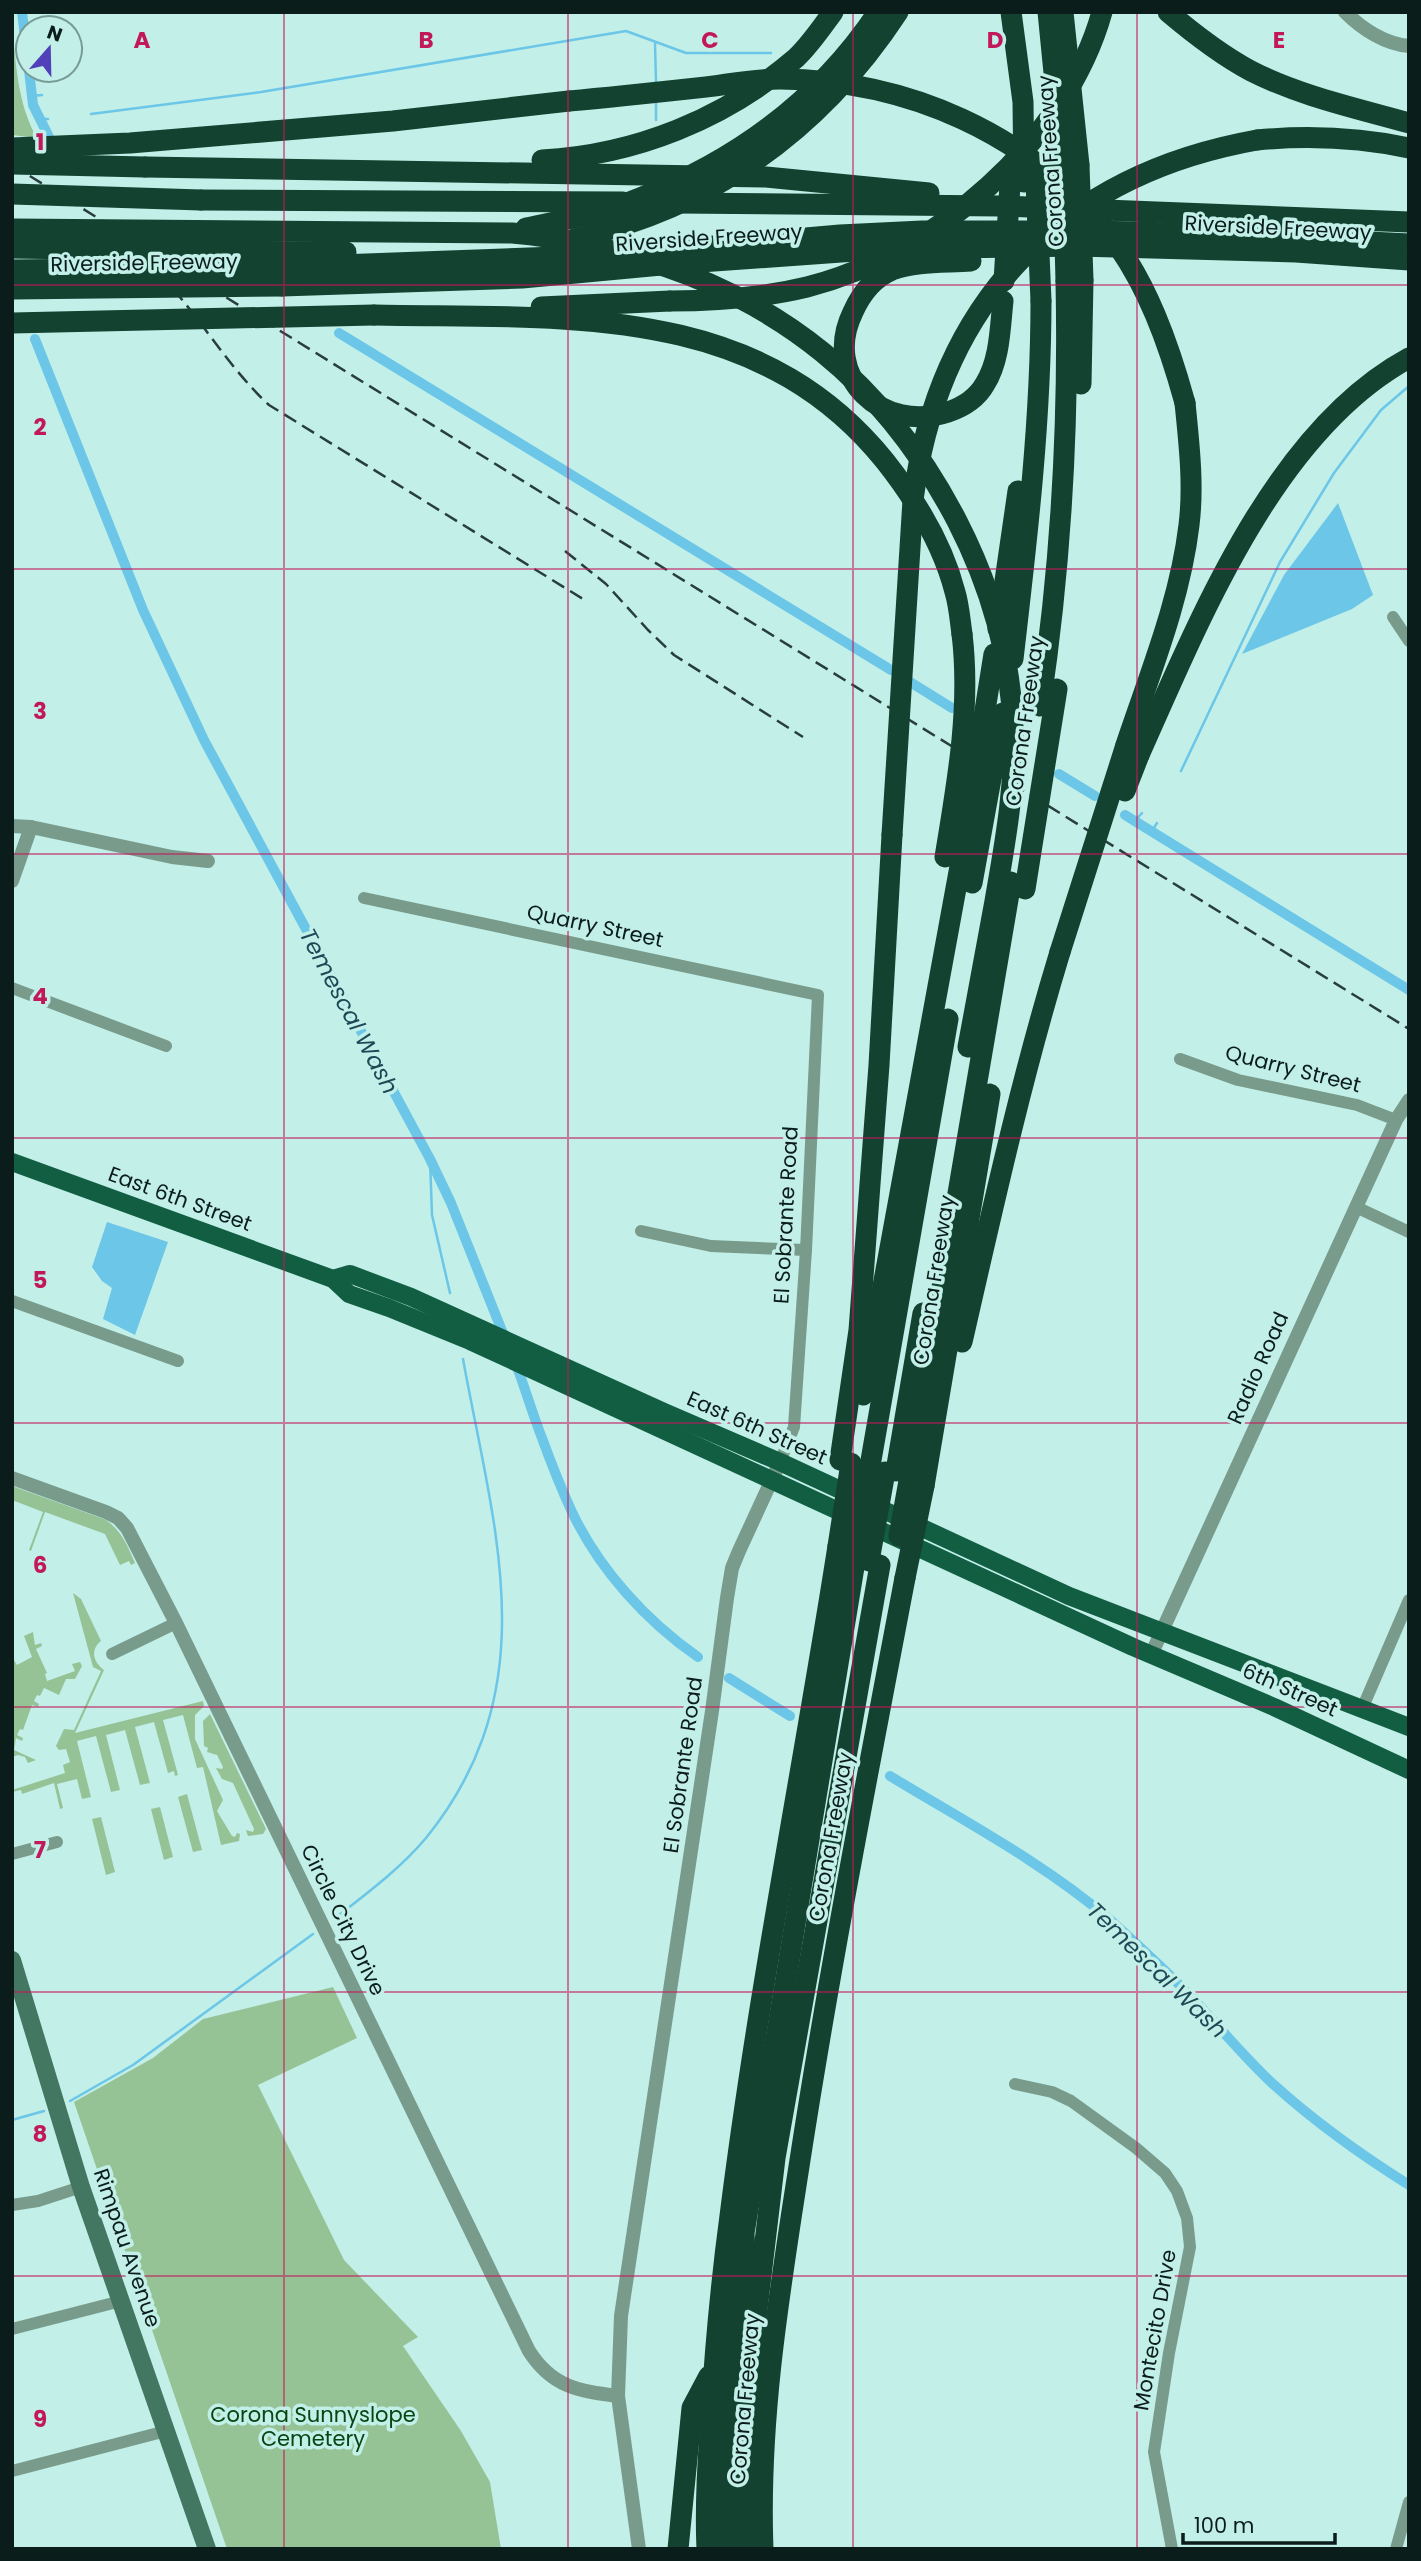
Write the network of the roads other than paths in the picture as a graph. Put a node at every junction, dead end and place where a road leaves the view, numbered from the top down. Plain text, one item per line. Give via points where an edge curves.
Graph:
1 (833, 12) edge
2 (878, 12) edge
3 (898, 12) edge
4 (1011, 12) edge
5 (1024, 12) edge
6 (1048, 12) edge
7 (1063, 12) edge
8 (1102, 12) edge
9 (1168, 12) edge
10 (1345, 12) edge
11 (1409, 46) edge
12 (1409, 123) edge
13 (12, 148) edge
14 (1409, 148) edge
15 (12, 164) edge
16 (1071, 165) junction
17 (294, 169) junction
18 (1024, 183) junction
19 (12, 194) edge
20 (1002, 206) junction
21 (1409, 222) edge
22 (12, 230) edge
23 (12, 238) edge
24 (298, 244) junction
25 (1409, 244) edge
26 (12, 248) edge
27 (1174, 248) junction
28 (1409, 260) edge
29 (12, 270) edge
30 (283, 277) junction
31 (1074, 281) junction
32 (12, 289) edge
33 (374, 315) junction
34 (12, 323) edge
35 (1409, 358) edge
36 (1393, 617) dead end
37 (1409, 640) edge
38 (1003, 657) junction
39 (1133, 750) junction
40 (12, 826) edge
41 (31, 827) junction
42 (953, 859) junction
43 (208, 860) dead end
44 (12, 881) edge
45 (1018, 885) junction
46 (364, 898) dead end
47 (12, 988) edge
48 (818, 995) joint
49 (166, 1046) dead end
50 (963, 1046) junction
51 (1180, 1059) dead end
52 (1409, 1100) edge
53 (1396, 1120) junction
54 (12, 1162) edge
55 (1356, 1207) junction
56 (641, 1231) dead end
57 (1409, 1232) edge
58 (806, 1250) junction
59 (333, 1279) junction
60 (12, 1301) edge
61 (178, 1361) dead end
62 (943, 1378) junction
63 (780, 1462) junction
64 (882, 1472) junction
65 (12, 1478) edge
66 (771, 1479) junction
67 (873, 1563) junction
68 (1409, 1600) edge
69 (176, 1623) junction
70 (1160, 1632) junction
71 (112, 1654) dead end
72 (1151, 1655) junction
73 (849, 1704) junction
74 (1362, 1709) junction
75 (1409, 1727) edge
76 (1409, 1770) edge
77 (835, 1783) junction
78 (57, 1842) dead end
79 (12, 1854) edge
80 (12, 1960) edge
81 (18, 1994) edge
82 (1015, 2084) dead end
83 (81, 2187) junction
84 (12, 2205) edge
85 (754, 2254) junction
86 (121, 2301) junction
87 (12, 2329) edge
88 (714, 2364) junction
89 (618, 2396) junction
90 (166, 2431) junction
91 (12, 2471) edge
92 (1409, 2502) edge
93 (761, 2505) junction
94 (207, 2549) edge
95 (639, 2549) edge
96 (678, 2549) edge
97 (707, 2549) edge
98 (724, 2549) edge
99 (743, 2549) edge
100 (763, 2549) edge
101 (778, 2549) edge
102 (1172, 2549) edge
103 (1396, 2549) edge

1 - 17 highway via 797,57 743,96 667,135 621,149 571,159
2 - 24 highway, bridge via 807,97 774,125 743,147 640,198 606,210 461,237
3 - 24 highway, bridge via 832,97 801,127 750,166 647,217 545,246 488,251
4 - 18 highway, Corona Freeway via 1023,102
5 - 18 highway
6 - 16 highway
7 - 16 highway, Corona Freeway
8 - 33 highway, bridge via 1083,63 1032,143 997,179 930,232 882,258 809,286 767,295
9 - 12 highway via 1198,37 1274,81
10 - 11 street via 1382,39
13 - 39 highway, bridge via 393,121 777,79 881,90 958,116 1046,173 1111,236 1169,347 1185,403 1189,524 1176,596
14 - 64 highway, bridge via 1329,136 1257,140 1182,158 1137,176 1064,221 1021,260 991,294 946,370 919,455 913,500 859,1330
15 - 17 highway, bridge
16 - 31 highway, Corona Freeway, bridge
17 - 20 highway via 766,177 963,197
18 - 27 highway, bridge via 1003,301 993,365 985,385 970,401 939,415 904,417 870,402 849,372 848,320 868,286 891,271 927,264
18 - 38 highway, Corona Freeway via 1034,301
19 - 20 highway, Riverside Freeway, bridge via 201,200
20 - 21 highway, Riverside Freeway
22 - 24 highway, bridge
22 - 50 highway, bridge via 552,237 700,278 756,305 838,365 891,418 938,484 987,589 1002,641 1013,725 1010,807
23 - 50 highway, bridge via 475,244 566,251 618,261 674,280 747,315 854,396 888,435 926,491 960,554 994,671 998,803
24 - 26 highway, bridge
25 - 30 highway via 1213,234 922,231
27 - 28 highway, Riverside Freeway
27 - 30 highway, Riverside Freeway via 883,249 522,278
29 - 30 highway, bridge
30 - 32 highway, Riverside Freeway, bridge
31 - 45 highway via 1063,492
31 - 45 highway, Corona Freeway, bridge via 1076,484 1056,689
33 - 34 highway, bridge
33 - 42 highway, bridge via 625,324 706,340 773,368 839,412 898,478 924,519 955,592 965,657 965,706
35 - 39 highway via 1338,409 1300,452 1208,606
36 - 37 street
38 - 42 highway, Corona Freeway, bridge
38 - 64 highway, bridge
39 - 62 highway, bridge via 1032,1043 962,1344
40 - 41 street
41 - 43 street via 172,857
41 - 44 street
42 - 64 highway, Corona Freeway
45 - 62 highway, Corona Freeway
45 - 64 highway
46 - 48 street, Quarry Street
47 - 49 street
48 - 58 street, El Sobrante Road
50 - 64 highway
51 - 53 street, Quarry Street via 1238,1080 1357,1105
52 - 53 street, Radio Road
53 - 55 street, Radio Road
54 - 59 main road, East 6th Street
55 - 57 street
55 - 70 street, Radio Road
56 - 58 street via 711,1246
58 - 63 street, El Sobrante Road via 794,1426
59 - 63 main road, East 6th Street via 350,1274 411,1297
59 - 66 main road, East 6th Street via 349,1294 475,1343
60 - 61 street
62 - 64 highway, Corona Freeway
63 - 66 street, El Sobrante Road
63 - 70 main road, East 6th Street via 1069,1596
64 - 67 highway, Corona Freeway, bridge
64 - 67 highway, bridge
64 - 67 highway, Corona Freeway, bridge via 837,1484 843,1512
65 - 69 street, Circle City Drive via 118,1518
66 - 72 main road, East 6th Street
66 - 89 street, El Sobrante Road via 732,1568 621,2316
67 - 73 highway, Corona Freeway
67 - 73 highway, Corona Freeway
67 - 73 highway
68 - 74 street
69 - 71 street
69 - 89 street, Circle City Drive via 529,2351 559,2382 580,2391
70 - 72 street, Radio Road
70 - 74 main road, 6th Street
72 - 76 main road, 6th Street
73 - 77 highway, Corona Freeway
73 - 77 highway, Corona Freeway
73 - 77 highway
74 - 75 main road, 6th Street
77 - 85 highway via 772,2233
77 - 85 highway via 744,2233
77 - 88 highway, Corona Freeway via 743,2112
77 - 93 highway, Corona Freeway via 806,2117 768,2372
78 - 79 street
80 - 81 main road, Rimpau Avenue
81 - 83 main road, Rimpau Avenue
82 - 102 street, Montecito Drive via 1071,2101 1136,2148 1165,2173 1187,2218 1190,2247 1154,2452
83 - 84 street
83 - 86 main road, Rimpau Avenue
85 - 98 highway via 729,2394
85 - 99 highway
86 - 87 street
86 - 90 main road, Rimpau Avenue
88 - 96 highway via 692,2408
88 - 97 highway, Corona Freeway
89 - 95 street, El Sobrante Road
90 - 91 street
90 - 94 main road, Rimpau Avenue
92 - 103 street
93 - 100 highway, Corona Freeway
93 - 101 highway

